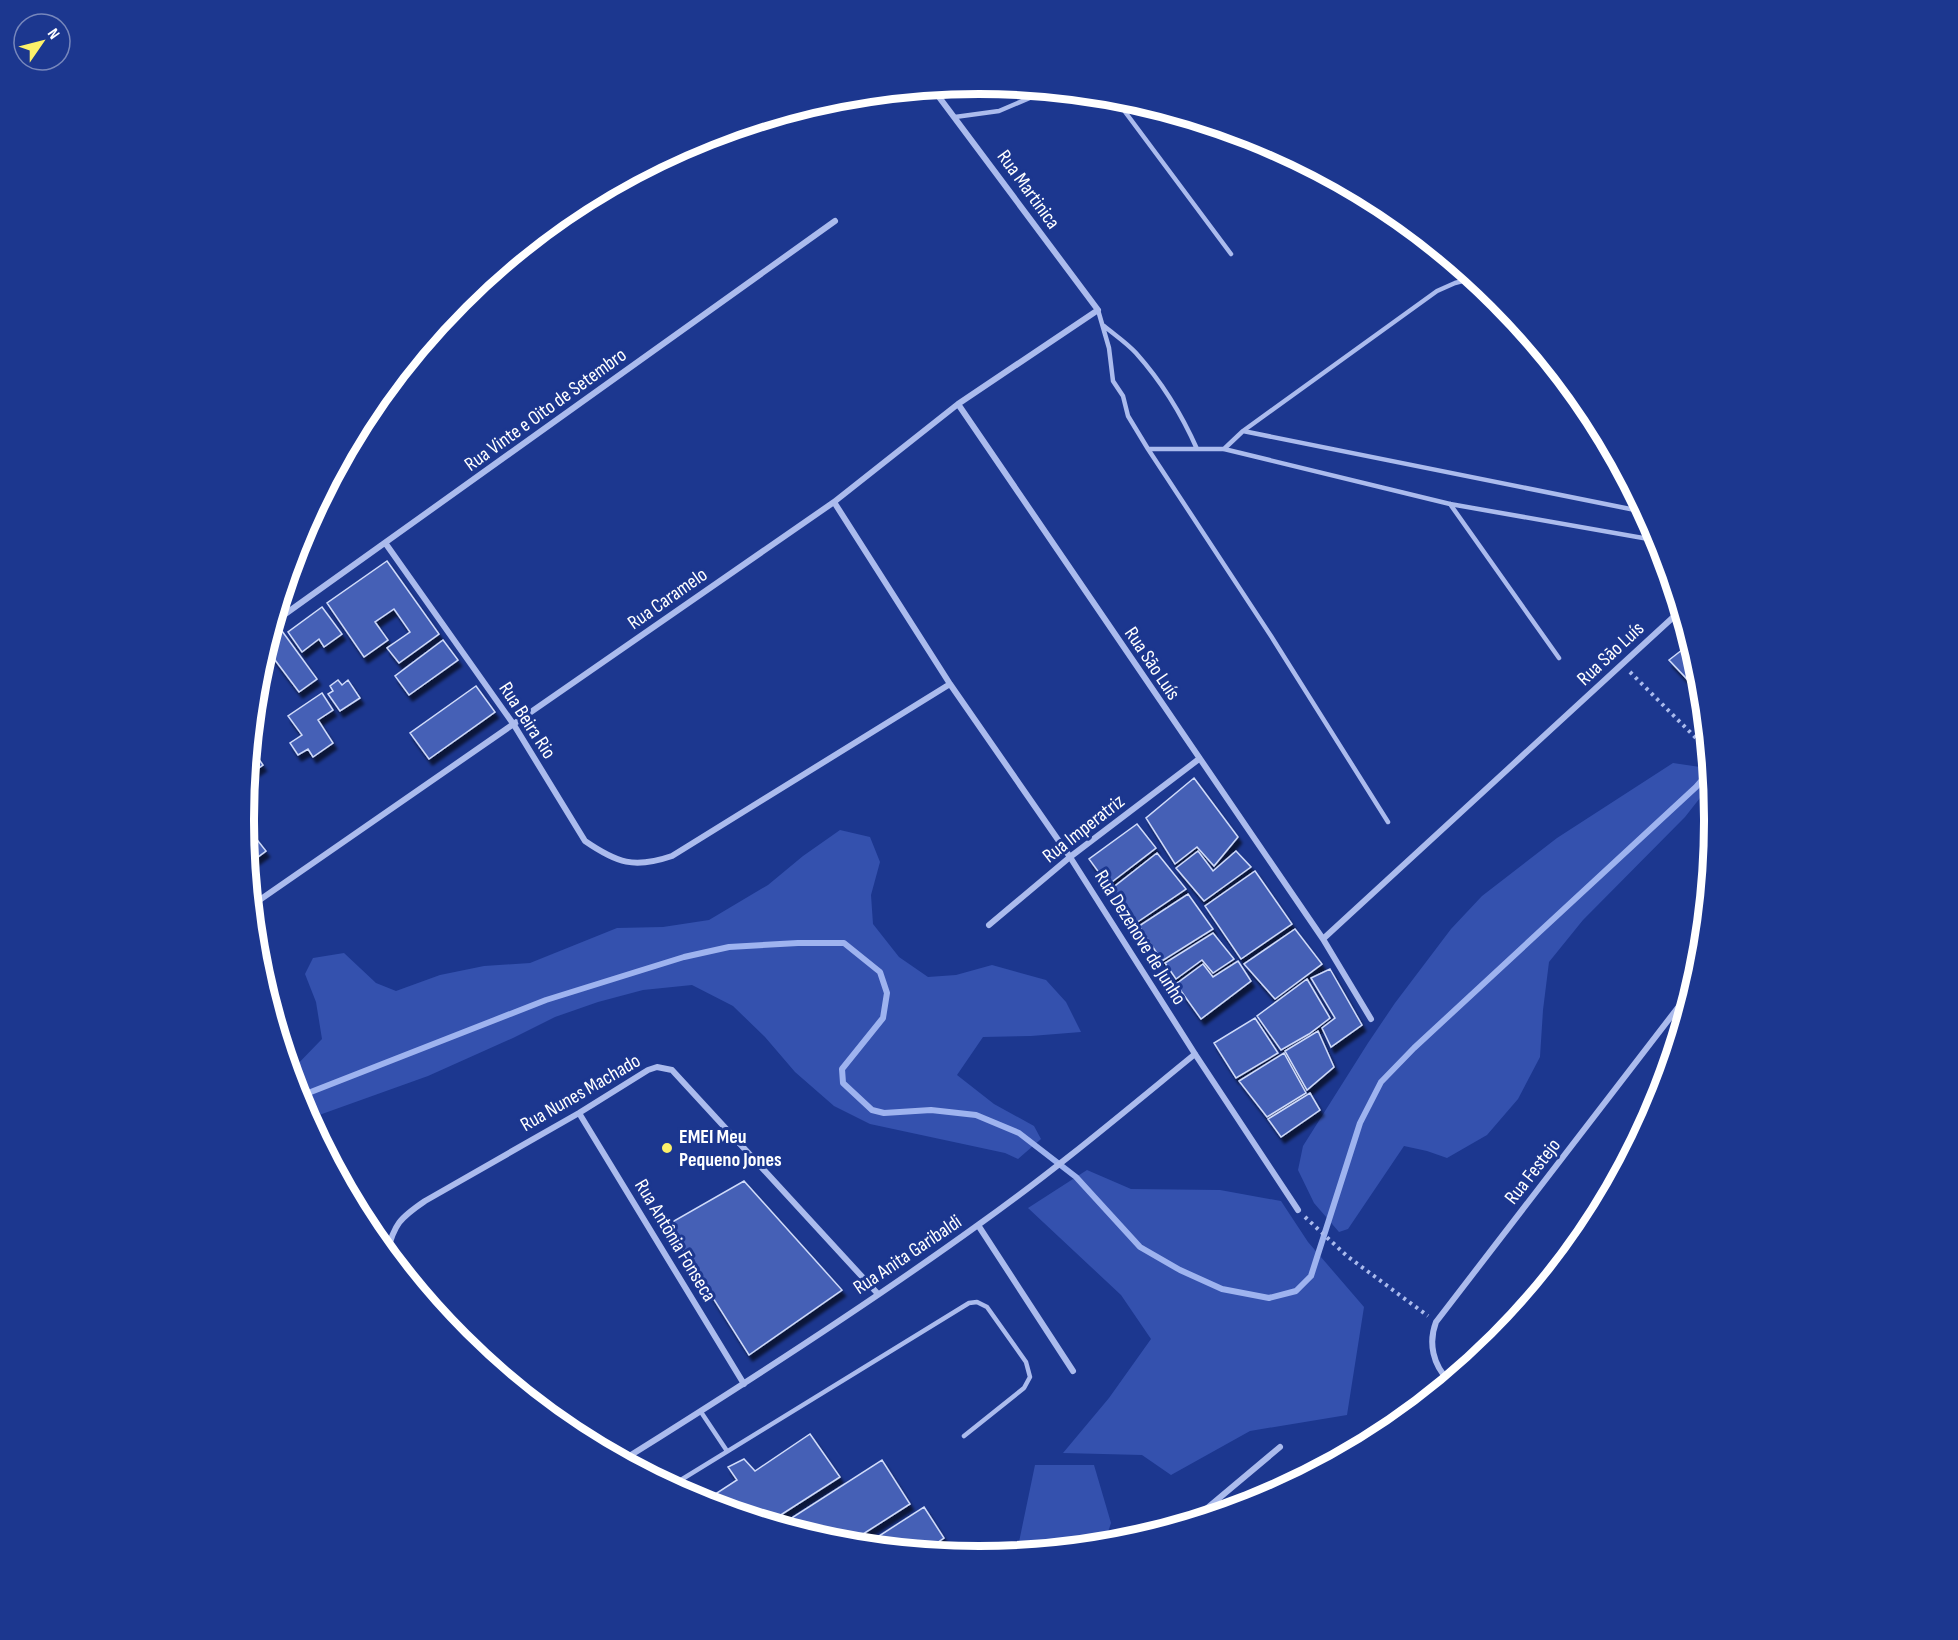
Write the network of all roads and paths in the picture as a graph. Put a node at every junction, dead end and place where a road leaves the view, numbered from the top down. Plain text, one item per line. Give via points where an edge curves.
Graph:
1 (939, 96) edge
2 (1033, 97) edge
3 (1121, 108) edge
4 (955, 117) junction
5 (835, 221) dead end
6 (1231, 254) dead end
7 (1463, 281) edge
8 (1098, 310) junction
9 (1102, 324) junction
10 (958, 405) junction
11 (1243, 431) junction
12 (1148, 449) junction
13 (1197, 449) junction
14 (1224, 449) junction
15 (834, 502) junction
16 (1450, 504) junction
17 (1635, 510) edge
18 (1648, 539) edge
19 (386, 544) junction
20 (283, 615) edge
21 (1675, 616) edge
22 (1559, 658) dead end
23 (1623, 664) junction
24 (950, 684) junction
25 (514, 725) junction
26 (1700, 742) edge
27 (1199, 759) junction
28 (1388, 822) dead end
29 (1071, 857) junction
30 (259, 901) edge
31 (989, 925) dead end
32 (1323, 939) junction
33 (1681, 1003) edge
34 (1371, 1019) dead end
35 (1195, 1054) junction
36 (579, 1113) junction
37 (1298, 1210) joint
38 (978, 1225) junction
39 (390, 1243) edge
40 (878, 1294) junction
41 (1436, 1322) junction
42 (1073, 1371) dead end
43 (1444, 1376) edge
44 (744, 1384) junction
45 (701, 1412) junction
46 (964, 1436) dead end
47 (1280, 1447) dead end
48 (727, 1451) junction
49 (630, 1456) edge
50 (680, 1481) edge
51 (1206, 1509) edge

1 - 4 street, Rua Martinica
2 - 4 lane via 999,111
3 - 6 lane
4 - 8 street, Rua Martinica
5 - 19 street, Rua Vinte e Oito de Setembro
7 - 11 lane via 1437,291
8 - 9 lane
8 - 10 street, Rua Caramelo
9 - 12 lane via 1113,381
9 - 13 lane via 1152,372
10 - 15 street, Rua Caramelo
10 - 27 street, Rua São Luís
11 - 14 lane
11 - 17 lane
12 - 13 lane
12 - 28 lane
13 - 14 lane
14 - 16 lane
15 - 24 street, Rua Dezenove de Junho
15 - 25 street, Rua Caramelo
16 - 18 lane
16 - 22 lane
19 - 20 street, Rua Vinte e Oito de Setembro
19 - 25 street, Rua Beira Rio
21 - 23 street, Rua São Luís
23 - 26 path
23 - 32 street, Rua São Luís
24 - 25 street, Rua Beira Rio via 672,856 650,863 622,862 585,841
24 - 29 street, Rua Dezenove de Junho
25 - 30 street, Rua Caramelo
27 - 29 street, Rua Imperatriz
27 - 32 street, Rua São Luís
29 - 31 street, Rua Imperatriz
29 - 35 street, Rua Dezenove de Junho
32 - 34 street, Rua São Luís
33 - 41 street, Rua Festejo
35 - 37 street, Rua Dezenove de Junho
35 - 38 street, Rua Anita Garibaldi
36 - 39 street, Rua Nunes Machado via 408,1212
36 - 40 street, Rua Nunes Machado via 648,1070 672,1070
36 - 44 street, Rua Antônia Fonseca
37 - 41 path via 1347,1256
38 - 40 street, Rua Anita Garibaldi
38 - 42 street
40 - 44 street, Rua Anita Garibaldi
41 - 43 street via 1431,1340 1433,1354
44 - 45 street, Rua Anita Garibaldi
45 - 48 lane
45 - 49 street, Rua Anita Garibaldi
46 - 48 lane via 1024,1388 1030,1377 1026,1362 987,1306 978,1302 969,1303
47 - 51 street
48 - 50 lane

